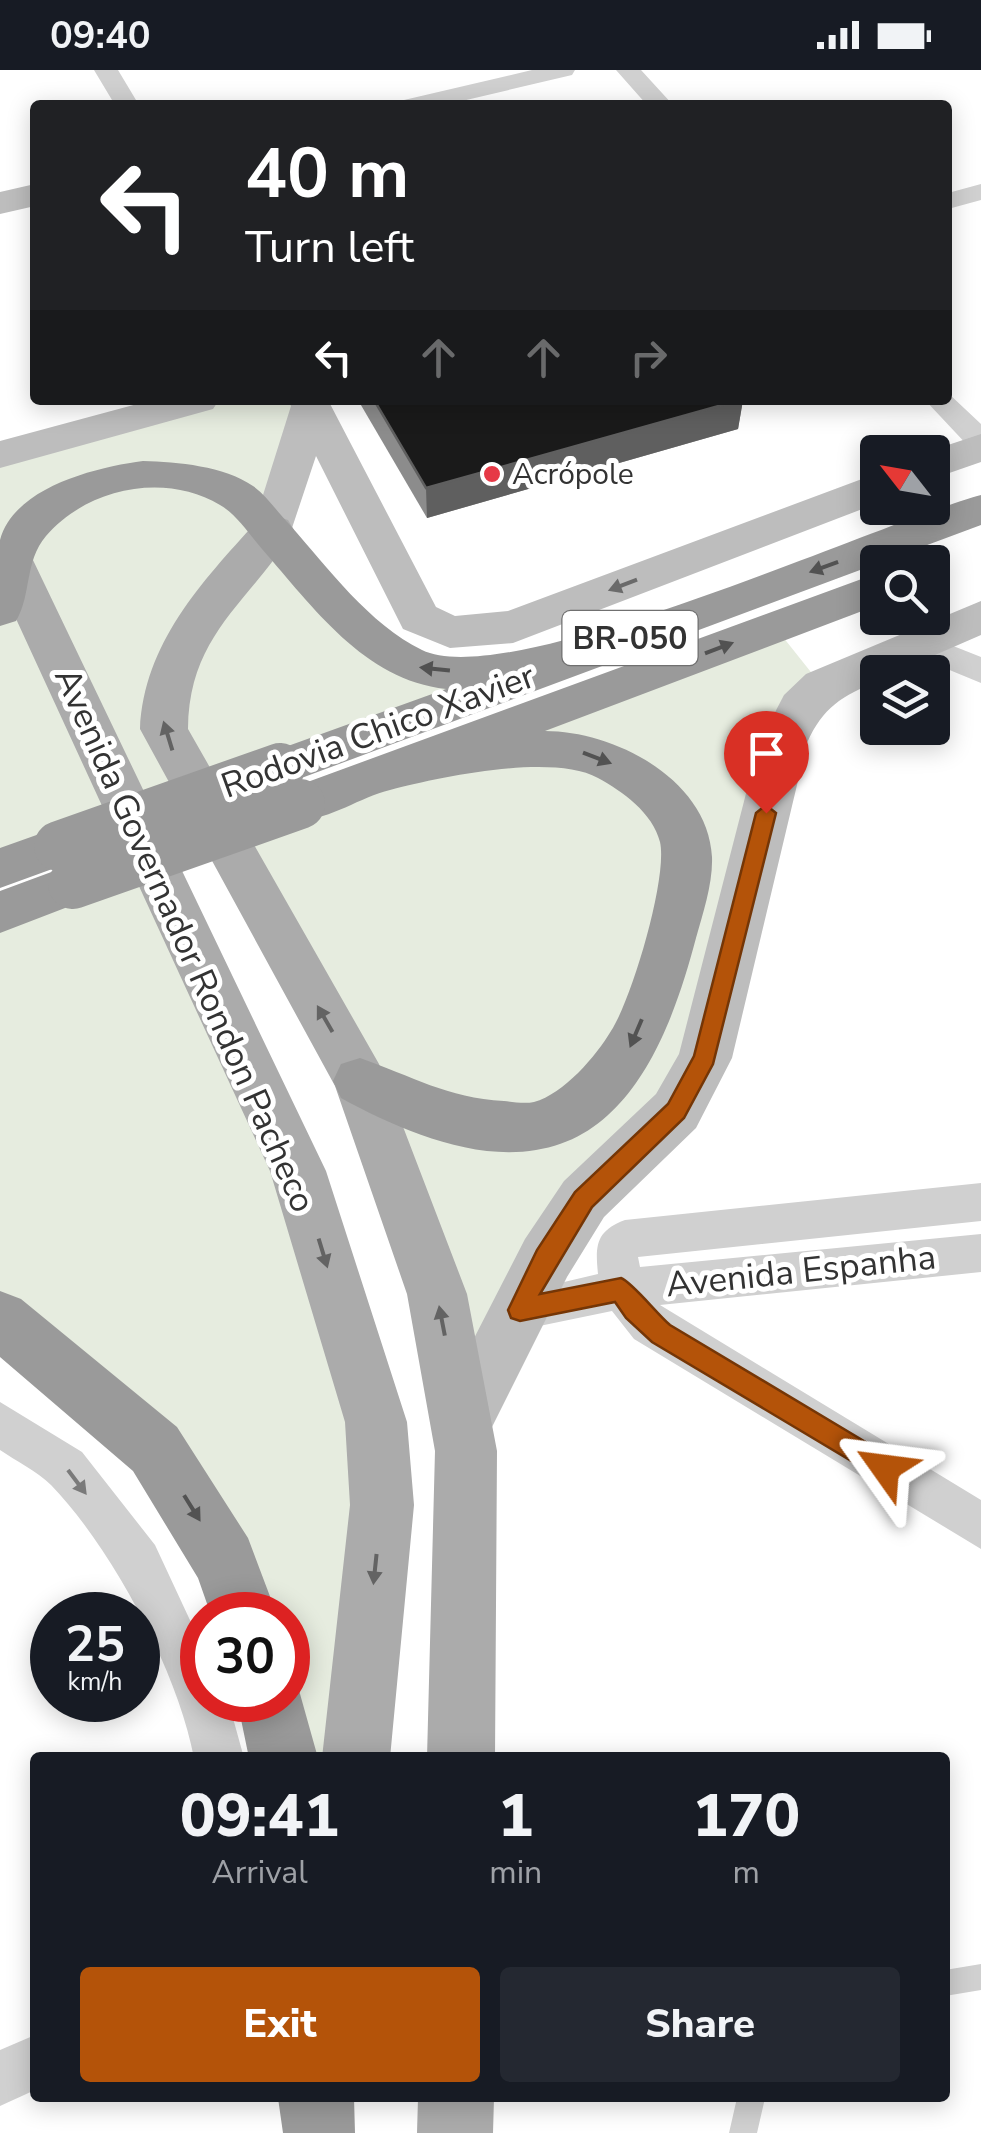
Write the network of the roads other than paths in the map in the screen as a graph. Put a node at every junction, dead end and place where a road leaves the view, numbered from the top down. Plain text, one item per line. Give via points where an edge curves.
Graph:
1 (106, 70) edge
2 (563, 70) edge
3 (628, 70) edge
4 (124, 100) edge
5 (434, 100) edge
6 (655, 100) edge
7 (981, 192) edge
8 (30, 195) edge
9 (952, 200) edge
10 (0, 203) edge
11 (180, 405) edge
12 (308, 405) edge
13 (311, 405) edge
14 (945, 405) edge
15 (981, 444) edge
16 (0, 455) edge
17 (950, 458) edge
18 (860, 494) edge
19 (981, 509) edge
20 (273, 530) junction
21 (981, 549) edge
22 (950, 560) edge
23 (3, 571) edge
24 (860, 595) edge
25 (981, 617) edge
26 (918, 644) junction
27 (600, 649) junction
28 (981, 671) edge
29 (398, 771) junction
30 (290, 786) junction
31 (66, 866) junction
32 (0, 868) edge
33 (0, 912) edge
34 (360, 1081) junction
35 (981, 1202) edge
36 (981, 1253) edge
37 (621, 1290) junction
38 (520, 1310) junction
39 (0, 1319) edge
40 (462, 1422) junction
41 (0, 1424) edge
42 (981, 1526) edge
43 (236, 1592) edge
44 (276, 1722) edge
45 (218, 1752) edge
46 (283, 1752) edge
47 (357, 1752) edge
48 (461, 1752) edge
49 (981, 1977) edge
50 (950, 1981) edge
51 (30, 2064) edge
52 (0, 2078) edge
53 (456, 2102) edge
54 (750, 2102) edge
55 (455, 2133) edge
56 (743, 2133) edge

1 - 4 street
2 - 5 street
3 - 6 street
7 - 9 street
8 - 10 main road
11 - 16 main road
12 - 20 main road, Avenida Governador Rondon Pacheco
18 -> 13 main road via 512,628 450,632 420,618
14 - 15 street
15 - 17 main road
19 -> 27 highway, Rodovia Chico Xavier / BR-050
20 - 23 highway via 238,496 212,482 143,472 63,498 37,519
27 -> 20 highway via 500,668 424,670 374,644
34 -> 20 main road, Avenida Governador Rondon Pacheco via 164,729 161,702 180,654
21 - 22 highway
23 -> 47 main road, Avenida Governador Rondon Pacheco via 298,1171 376,1422 382,1505
29 -> 24 highway, Rodovia Chico Xavier / BR-050
25 - 26 main road
26 - 28 street
26 - 38 main road via 822,686 800,707 783,743 705,1058 676,1111 584,1200
27 - 30 highway, Rodovia Chico Xavier / BR-050
29 - 30 highway, Rodovia Chico Xavier / BR-050
29 -> 34 highway via 537,749 578,751 633,776 674,820 687,855 681,904 634,1043 586,1100 538,1126 468,1125 408,1108
30 - 31 highway, Rodovia Chico Xavier / BR-050, bridge
31 - 32 highway, Rodovia Chico Xavier / BR-050
31 - 33 highway, Rodovia Chico Xavier / BR-050
40 -> 34 main road, Avenida Governador Rondon Pacheco via 436,1294
35 - 37 street, Avenida Espanha via 626,1239 616,1247
36 - 37 street, Avenida Espanha
37 - 38 street, Avenida Espanha
37 - 42 street via 661,1334
38 - 40 main road
39 -> 43 highway via 156,1449 225,1561
40 - 48 main road, Avenida Governador Rondon Pacheco
41 -> 45 street via 66,1468 138,1562 211,1718
44 - 46 highway
49 - 50 lane
51 - 52 street
53 - 55 main road
54 - 56 lane

